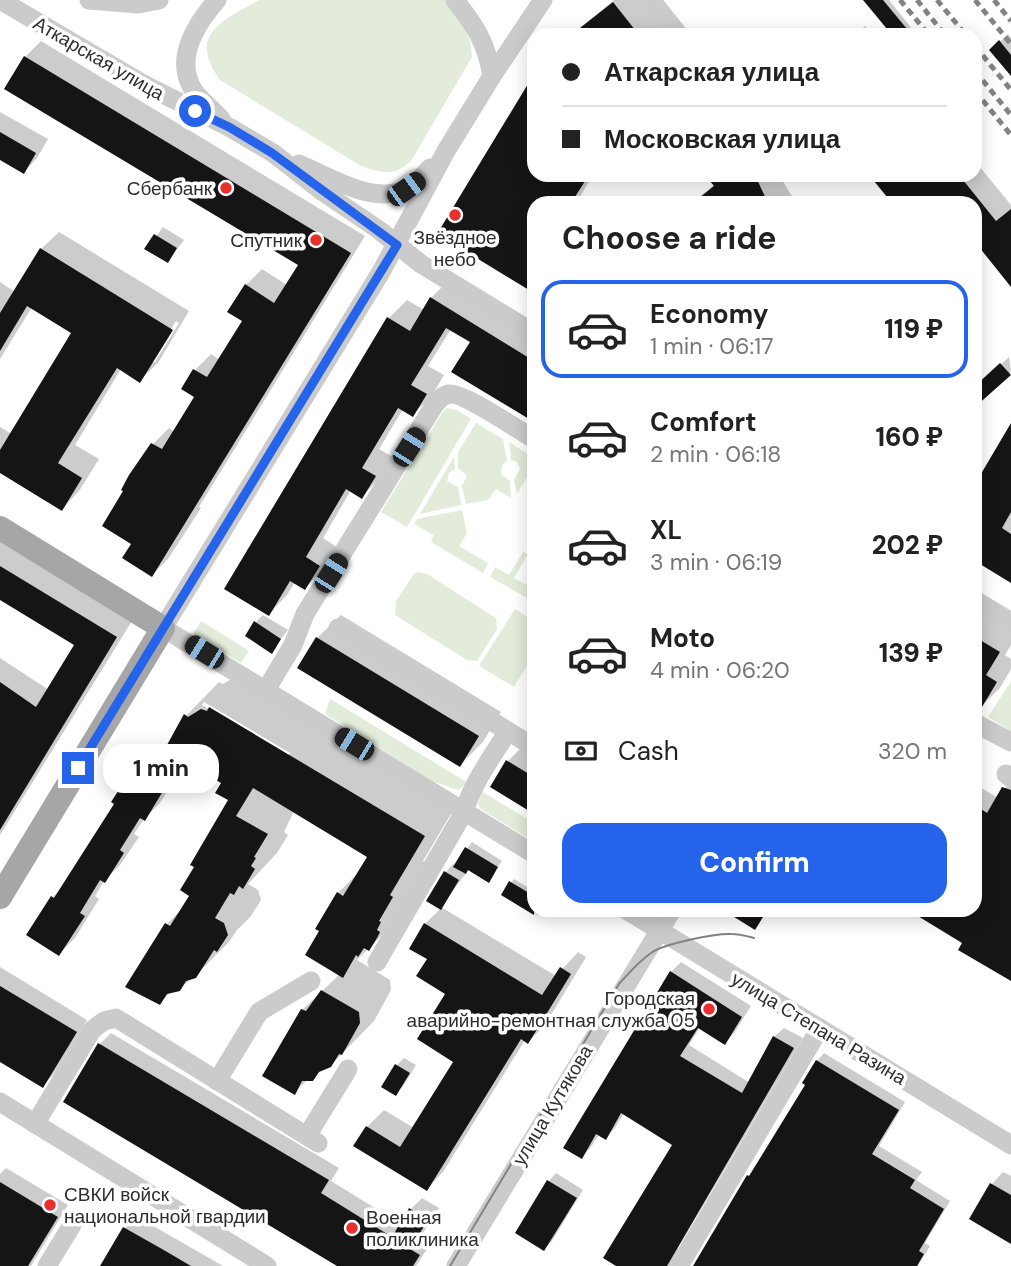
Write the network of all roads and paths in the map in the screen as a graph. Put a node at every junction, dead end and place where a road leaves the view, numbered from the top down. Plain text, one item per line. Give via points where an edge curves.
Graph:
1 (89, 0) edge
2 (159, 0) edge
3 (217, 0) edge
4 (455, 0) edge
5 (543, 0) edge
6 (651, 0) edge
7 (0, 1) edge
8 (10, 13) edge
9 (673, 28) edge
10 (492, 76) junction
11 (229, 127) junction
12 (446, 151) junction
13 (272, 153) junction
14 (397, 245) junction
15 (527, 329) edge
16 (527, 435) edge
17 (0, 528) edge
18 (982, 604) edge
19 (1011, 622) edge
20 (163, 628) junction
21 (338, 628) dead end
22 (266, 690) junction
23 (982, 727) edge
24 (508, 731) junction
25 (1011, 742) edge
26 (527, 743) edge
27 (464, 812) junction
28 (527, 850) edge
29 (4, 883) edge
30 (637, 917) edge
31 (668, 917) edge
32 (659, 931) junction
33 (377, 962) dead end
34 (311, 981) dead end
35 (820, 1028) junction
36 (348, 1069) dead end
37 (217, 1081) junction
38 (0, 1102) edge
39 (35, 1124) junction
40 (1011, 1145) edge
41 (72, 1226) dead end
42 (47, 1266) edge
43 (267, 1266) edge
44 (456, 1266) edge
45 (679, 1266) edge

1 - 2 street via 138,4
3 - 11 street via 189,40 186,65 193,90
4 - 10 street via 488,51
5 - 10 street
6 - 9 street
7 - 8 street, Аткарская улица
8 - 11 street, Аткарская улица
10 - 12 street
11 - 13 street, Аткарская улица
12 - 13 street, Аткарская улица via 421,179 389,194 355,188
12 - 14 street
13 - 14 street, Аткарская улица
14 - 15 street, Аткарская улица
14 - 20 street
16 - 22 street via 465,398 442,396 305,614
17 - 20 main road
18 - 19 street
20 - 22 street
20 - 29 main road
21 - 24 street
22 - 27 street
23 - 25 street
24 - 26 street
24 - 27 street via 469,795
27 - 28 street
27 - 33 street
30 - 32 street, улица Степана Разина
31 - 32 street, улица Кутякова
32 - 35 street, улица Степана Разина
32 - 44 street, улица Кутякова
34 - 37 street via 259,1012
35 - 40 street, улица Степана Разина
35 - 45 street
36 - 37 street via 312,1139
37 - 39 street via 116,1018 92,1030
38 - 39 street
39 - 43 street
41 - 42 street

